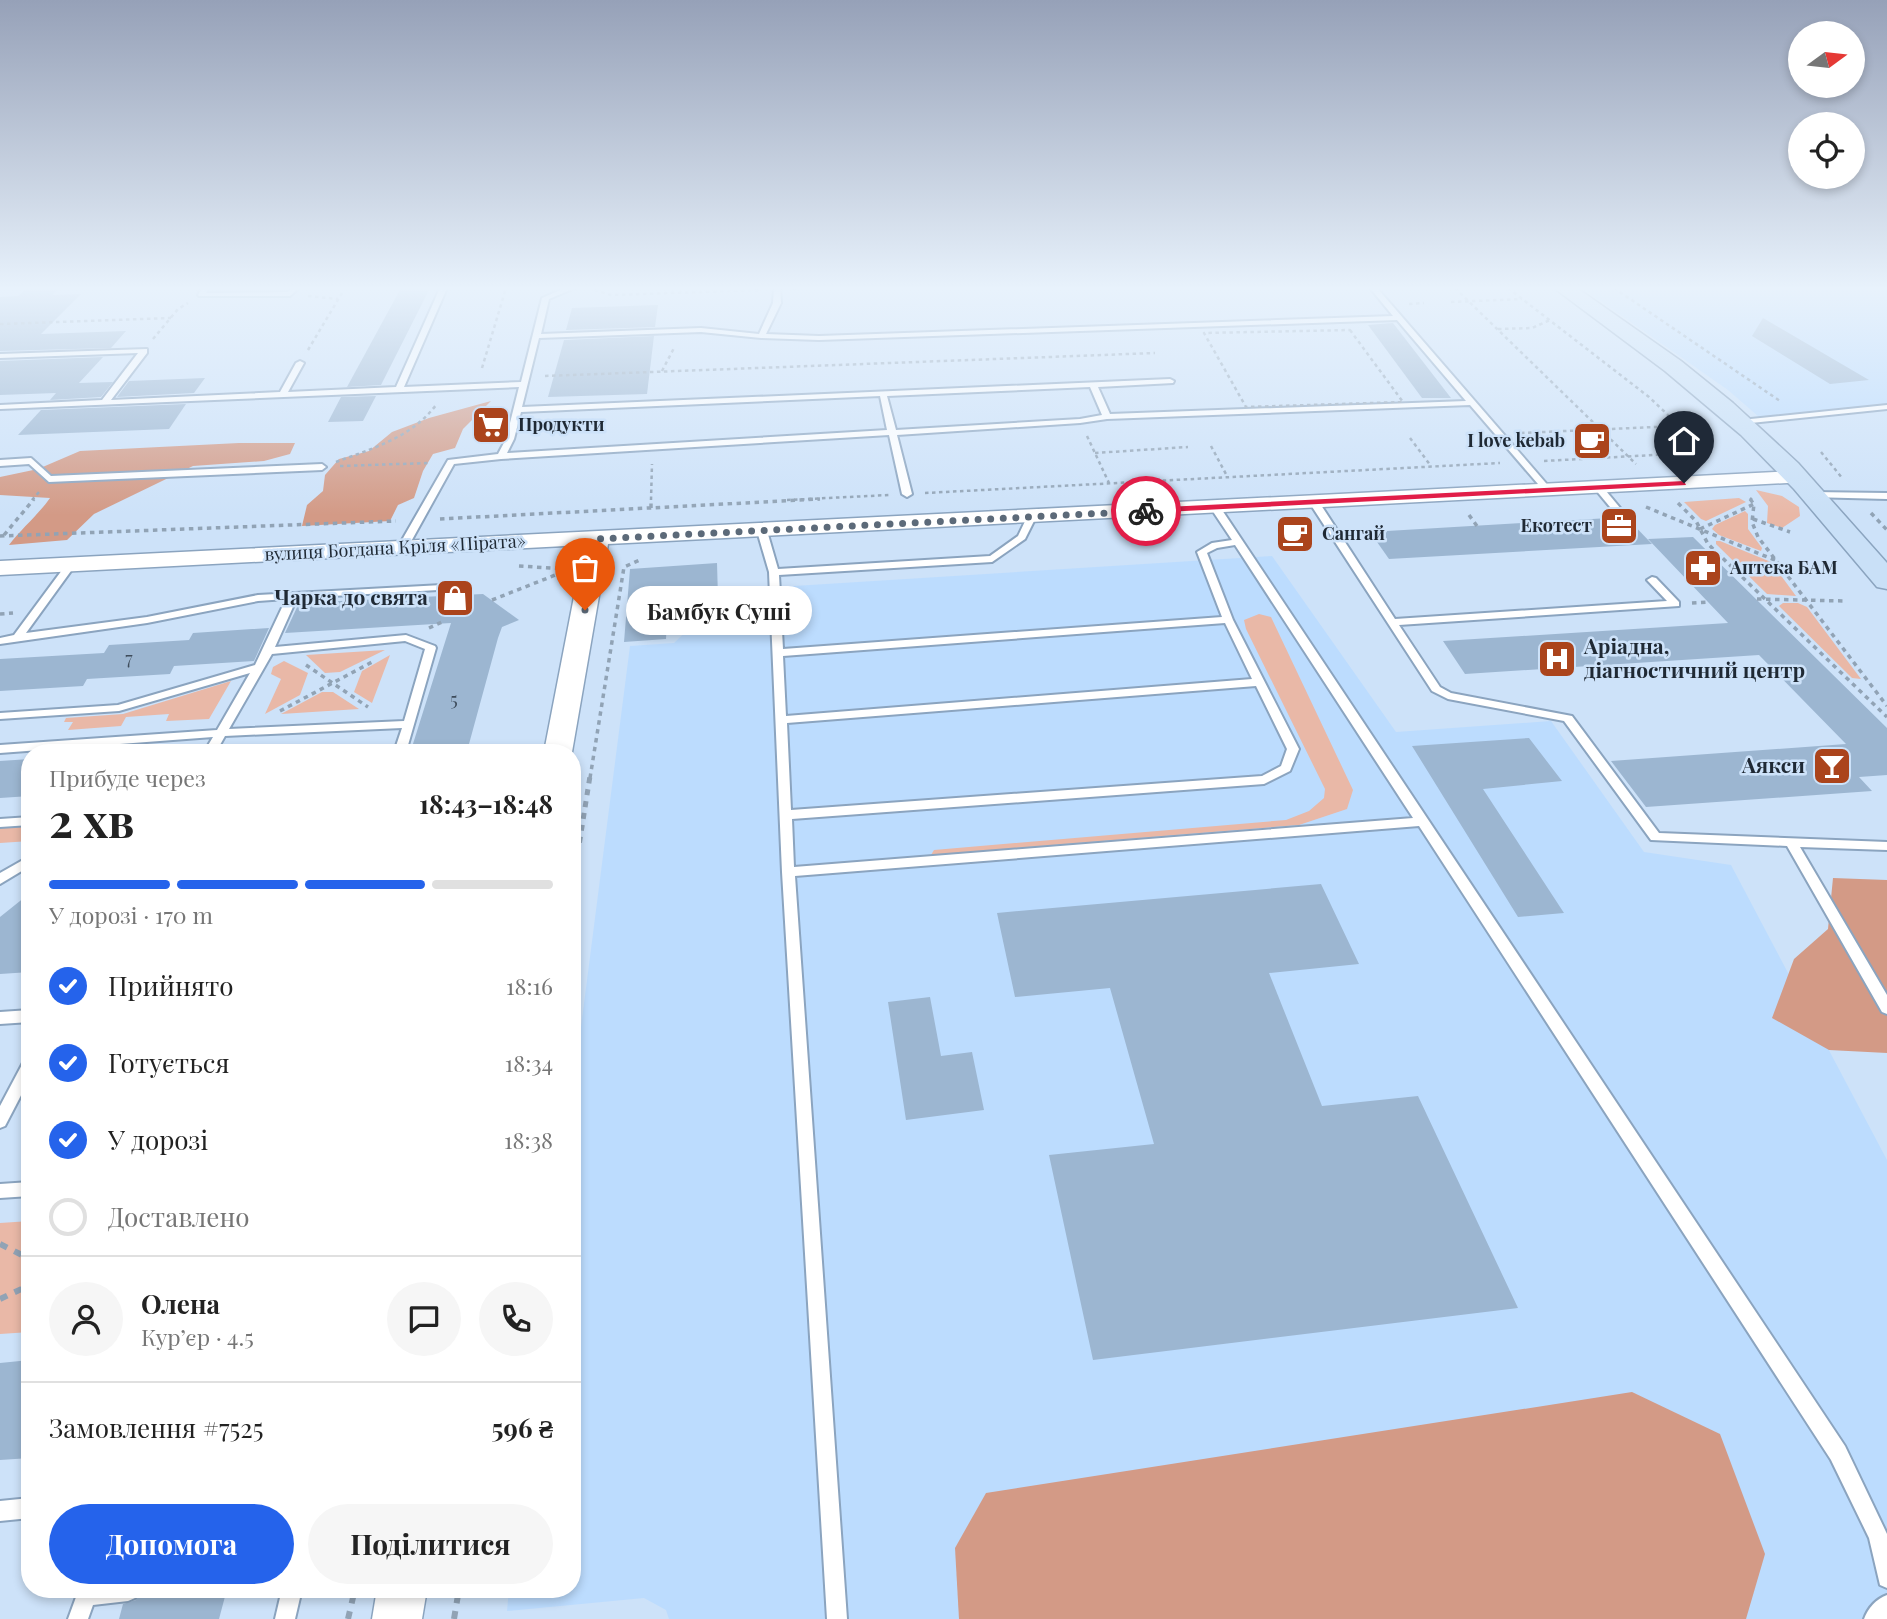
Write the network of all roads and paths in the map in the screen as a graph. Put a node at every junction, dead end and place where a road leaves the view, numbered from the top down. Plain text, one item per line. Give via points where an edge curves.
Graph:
1 (300, 363) edge
2 (134, 364) edge
3 (411, 364) edge
4 (484, 364) edge
5 (530, 364) edge
6 (909, 364) edge
7 (1160, 364) edge
8 (1221, 364) edge
9 (1375, 364) edge
10 (1438, 364) edge
11 (1533, 364) edge
12 (1606, 364) edge
13 (1671, 364) edge
14 (1725, 364) edge
15 (525, 380) junction
16 (1170, 382) joint
17 (1093, 385) junction
18 (477, 386) junction
19 (446, 387) junction
20 (399, 390) junction
21 (883, 394) junction
22 (282, 395) junction
23 (104, 403) junction
24 (1471, 403) junction
25 (4, 407) edge
26 (1246, 407) joint
27 (1887, 407) edge
28 (517, 410) junction
29 (1801, 415) junction
30 (0, 416) edge
31 (1107, 417) junction
32 (1080, 421) junction
33 (1741, 422) junction
34 (1678, 426) junction
35 (1601, 430) junction
36 (892, 433) junction
37 (1499, 435) junction
38 (1410, 438) dead end
39 (1211, 446) dead end
40 (1188, 447) dead end
41 (652, 448) junction
42 (1095, 453) junction
43 (500, 456) junction
44 (1628, 456) junction
45 (451, 462) junction
46 (1523, 462) junction
47 (0, 463) edge
48 (1432, 466) junction
49 (322, 467) junction
50 (1228, 477) junction
51 (49, 480) junction
52 (1109, 483) junction
53 (1805, 486) junction
54 (1598, 487) junction
55 (1547, 489) junction
56 (907, 494) junction
57 (1748, 495) dead end
58 (1887, 496) edge
59 (1673, 499) dead end
60 (1314, 502) junction
61 (1754, 504) junction
62 (1640, 505) dead end
63 (651, 507) junction
64 (1215, 507) junction
65 (1466, 511) dead end
66 (1618, 511) dead end
67 (1871, 513) dead end
68 (1031, 517) junction
69 (1752, 519) junction
70 (420, 520) junction
71 (1478, 526) dead end
72 (1700, 529) junction
73 (762, 530) junction
74 (1887, 530) edge
75 (1790, 532) dead end
76 (2, 536) edge
77 (597, 539) junction
78 (1238, 542) junction
79 (403, 547) junction
80 (646, 558) dead end
81 (1778, 561) junction
82 (71, 564) junction
83 (0, 568) edge
84 (570, 569) dead end
85 (774, 572) junction
86 (1652, 580) dead end
87 (1887, 581) edge
88 (438, 587) dead end
89 (293, 595) junction
90 (1757, 599) dead end
91 (1765, 599) junction
92 (492, 600) dead end
93 (1808, 600) junction
94 (1845, 601) dead end
95 (1228, 620) junction
96 (444, 621) dead end
97 (1393, 622) junction
98 (18, 637) junction
99 (406, 638) junction
100 (0, 641) edge
101 (268, 650) junction
102 (777, 653) junction
103 (258, 667) junction
104 (1260, 682) junction
105 (331, 684) junction
106 (1887, 706) edge
107 (0, 716) edge
108 (1887, 717) edge
109 (780, 720) junction
110 (409, 724) junction
111 (359, 727) junction
112 (263, 731) junction
113 (221, 733) junction
114 (69, 744) edge
115 (215, 744) edge
116 (403, 744) edge
117 (559, 744) edge
118 (21, 747) edge
119 (0, 749) edge
120 (786, 814) junction
121 (21, 822) edge
122 (1422, 822) junction
123 (0, 824) edge
124 (581, 834) edge
125 (1790, 841) junction
126 (1887, 846) edge
127 (21, 866) edge
128 (788, 872) junction
129 (0, 879) edge
130 (1887, 1008) edge
131 (21, 1017) edge
132 (0, 1018) edge
133 (21, 1081) edge
134 (0, 1122) edge
135 (21, 1190) edge
136 (0, 1191) edge
137 (0, 1244) edge
138 (21, 1254) edge
139 (21, 1289) edge
140 (0, 1299) edge
141 (21, 1509) edge
142 (0, 1511) edge
143 (1887, 1578) edge
144 (86, 1598) edge
145 (290, 1598) edge
146 (353, 1598) edge
147 (400, 1598) edge
148 (458, 1598) edge
149 (1887, 1605) edge
150 (78, 1619) edge
151 (285, 1619) edge
152 (348, 1619) edge
153 (397, 1619) edge
154 (454, 1619) edge
155 (837, 1619) edge
156 (1874, 1619) edge

1 - 22 lane
2 - 23 lane
3 - 20 lane
4 - 18 path
5 - 15 lane
6 - 15 path
7 - 16 path
8 - 26 path
9 - 26 path via 1403,402
10 - 24 lane
11 - 35 path
12 - 34 path
13 - 33 main road
14 - 29 path
15 - 18 lane
15 - 28 lane
16 - 17 lane
17 - 21 lane
17 - 31 lane
18 - 19 lane
19 - 20 lane
19 - 49 path via 430,414 396,439
20 - 22 lane
21 - 28 lane
21 - 36 lane
22 - 23 lane
23 - 25 lane
24 - 31 lane
24 - 37 lane
25 - 30 lane
27 - 29 lane
28 - 43 lane
29 - 33 lane
31 - 32 lane
32 - 36 lane
32 - 42 path
33 - 53 main road
34 - 35 path
34 - 44 path via 1707,452
35 - 37 path
35 - 44 path
36 - 41 lane
36 - 56 lane
37 - 46 lane
38 - 48 path
39 - 50 path
40 - 42 path
41 - 43 lane
41 - 63 path
42 - 52 path
43 - 45 lane
44 - 46 path
45 - 49 path
45 - 70 lane
46 - 48 path
46 - 55 lane
47 - 51 lane via 31,461
48 - 50 path
49 - 51 lane
50 - 52 path
51 - 76 path
52 - 56 path
53 - 54 street, вулиця Богдана Кріля «Пірата»
53 - 58 lane
53 - 87 main road
54 - 55 street, вулиця Богдана Кріля «Пірата»
54 - 66 lane
55 - 60 street, вулиця Богдана Кріля «Пірата»
56 - 63 path
57 - 61 path
59 - 72 path
60 - 64 street, вулиця Богдана Кріля «Пірата»
60 - 97 lane
61 - 69 path
61 - 72 path
62 - 72 path
63 - 70 path
64 - 68 street, вулиця Богдана Кріля «Пірата»
64 - 78 lane
65 - 71 path
67 - 74 path
68 - 73 street, вулиця Богдана Кріля «Пірата»
68 - 85 lane via 1022,537 992,559
69 - 75 path
69 - 81 path via 1758,537
70 - 76 path
70 - 79 lane
72 - 81 path
72 - 91 path via 1708,544
73 - 77 street, вулиця Богдана Кріля «Пірата»
73 - 85 lane
77 - 79 street, вулиця Богдана Кріля «Пірата»
77 - 117 street
78 - 95 lane via 1202,552
78 - 122 lane
79 - 82 street, вулиця Богдана Кріля «Пірата»
80 - 124 path via 624,567
81 - 93 path
82 - 83 street, вулиця Богдана Кріля «Пірата»
82 - 98 lane
84 - 92 path
85 - 102 lane
86 - 97 lane via 1675,604
88 - 89 lane
89 - 98 lane
89 - 101 lane
90 - 91 path
91 - 93 path
91 - 108 path
93 - 94 path
93 - 106 path
95 - 102 lane
95 - 104 lane
96 - 99 path
97 - 125 lane via 1436,689 1448,696 1568,718 1655,837
98 - 100 lane
99 - 101 lane
99 - 105 path via 384,656
99 - 110 lane via 431,648
101 - 103 lane
101 - 105 path via 291,653
102 - 109 lane
103 - 107 lane via 119,708
103 - 113 lane
104 - 109 lane
104 - 120 lane via 1293,749 1286,768 1264,780
105 - 111 path via 369,706
105 - 112 path via 271,716
109 - 120 lane
110 - 111 lane
110 - 116 lane
111 - 112 lane
112 - 113 lane
113 - 114 lane
113 - 115 lane
118 - 119 lane
120 - 128 lane
121 - 123 lane
122 - 128 lane
122 - 143 lane via 1838,1453 1878,1536
125 - 126 lane
125 - 130 lane
127 - 129 lane
128 - 155 lane
131 - 132 lane
133 - 134 lane
135 - 136 lane
137 - 138 path
139 - 140 path
141 - 142 lane
144 - 150 lane
145 - 151 lane
146 - 152 path
147 - 153 street
148 - 154 path
149 - 156 lane

